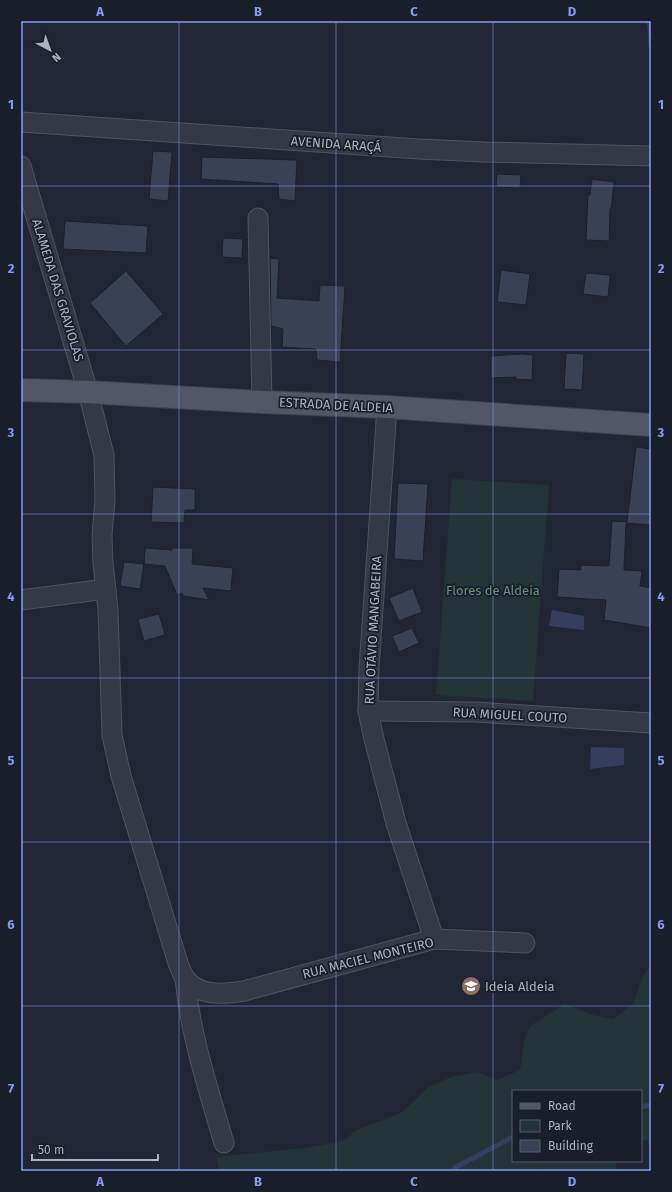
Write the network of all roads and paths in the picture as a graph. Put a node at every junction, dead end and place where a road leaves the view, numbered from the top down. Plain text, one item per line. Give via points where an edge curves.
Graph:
1 (21, 122) edge
2 (651, 156) edge
3 (21, 166) edge
4 (258, 218) dead end
5 (21, 390) edge
6 (88, 392) junction
7 (262, 402) junction
8 (387, 407) junction
9 (651, 425) edge
10 (106, 589) junction
11 (21, 600) edge
12 (368, 711) junction
13 (651, 723) edge
14 (434, 939) junction
15 (525, 943) dead end
16 (185, 978) junction
17 (224, 1143) dead end

1 - 2 street, AVENIDA ARAÇÁ via 419,149
3 - 6 street, ALAMEDA DAS GRAVIOLAS
4 - 7 street
5 - 6 main road, ESTRADA DE ALDEIA
6 - 7 main road, ESTRADA DE ALDEIA
6 - 10 street, ALAMEDA DAS GRAVIOLAS via 104,455 105,501 102,535
7 - 8 main road, ESTRADA DE ALDEIA
8 - 9 main road, ESTRADA DE ALDEIA
8 - 12 street, RUA OTÁVIO MANGABEIRA
10 - 11 street
10 - 16 street, ALAMEDA DAS GRAVIOLAS via 112,735 116,757 178,963
12 - 13 street, RUA MIGUEL COUTO via 475,712
12 - 14 street, RUA OTÁVIO MANGABEIRA via 396,823
14 - 15 street, RUA MACIEL MONTEIRO
14 - 16 street, RUA MACIEL MONTEIRO via 228,994 200,990
16 - 17 street via 187,1006

